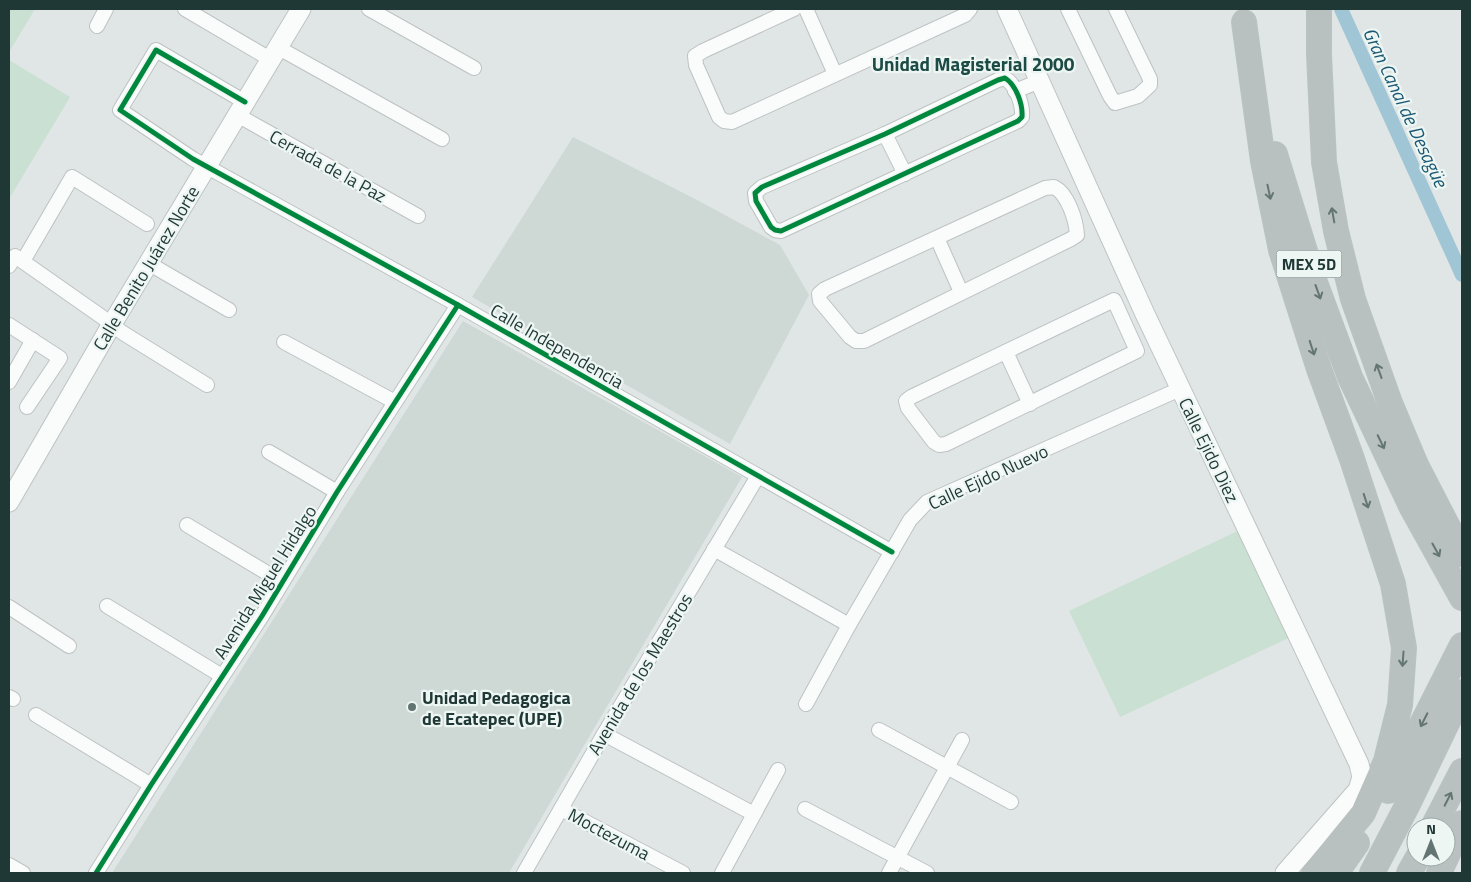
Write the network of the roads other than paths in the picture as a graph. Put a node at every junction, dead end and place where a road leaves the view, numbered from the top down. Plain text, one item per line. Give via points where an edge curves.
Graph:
1 (106, 9) edge
2 (185, 9) edge
3 (300, 9) edge
4 (369, 9) edge
5 (794, 9) edge
6 (806, 9) edge
7 (970, 9) edge
8 (1007, 9) edge
9 (1068, 9) edge
10 (1116, 9) edge
11 (1319, 9) edge
12 (1242, 16) edge
13 (97, 26) dead end
14 (274, 53) junction
15 (474, 68) dead end
16 (835, 74) junction
17 (1040, 81) junction
18 (1015, 91) junction
19 (241, 109) junction
20 (885, 134) junction
21 (442, 139) dead end
22 (207, 166) junction
23 (905, 174) junction
24 (1091, 196) junction
25 (1069, 206) junction
26 (418, 216) dead end
27 (147, 224) dead end
28 (936, 238) junction
29 (23, 261) junction
30 (148, 263) junction
31 (9, 266) edge
32 (961, 292) junction
33 (458, 305) junction
34 (230, 310) dead end
35 (1145, 314) junction
36 (1126, 323) junction
37 (112, 324) junction
38 (9, 325) edge
39 (33, 340) junction
40 (284, 342) dead end
41 (1006, 352) junction
42 (9, 382) edge
43 (207, 385) dead end
44 (1180, 389) junction
45 (395, 402) junction
46 (1030, 404) junction
47 (27, 407) dead end
48 (269, 452) dead end
49 (758, 476) junction
50 (337, 492) junction
51 (9, 502) edge
52 (187, 525) dead end
53 (714, 549) junction
54 (892, 552) junction
55 (1462, 554) edge
56 (282, 582) junction
57 (1462, 598) edge
58 (107, 606) dead end
59 (9, 607) edge
60 (849, 625) junction
61 (1462, 645) edge
62 (69, 646) dead end
63 (222, 676) junction
64 (1462, 692) edge
65 (806, 704) dead end
66 (36, 715) dead end
67 (1462, 724) edge
68 (879, 730) dead end
69 (604, 734) junction
70 (962, 740) dead end
71 (948, 767) junction
72 (778, 770) dead end
73 (1462, 771) edge
74 (151, 785) junction
75 (1011, 802) dead end
76 (561, 809) junction
77 (805, 809) dead end
78 (754, 814) junction
79 (1438, 817) edge
80 (1462, 823) edge
81 (1462, 850) edge
82 (898, 858) junction
83 (9, 865) edge
84 (23, 873) edge
85 (96, 873) edge
86 (524, 873) edge
87 (683, 873) edge
88 (722, 873) edge
89 (889, 873) edge
90 (927, 873) edge
91 (1285, 873) edge
92 (1314, 873) edge
93 (1336, 873) edge
94 (1372, 873) edge
95 (1387, 873) edge
96 (1439, 873) edge
97 (1452, 873) edge

1 - 13 street
2 - 14 street
3 - 14 main road, Calle Benito Juárez Norte
4 - 15 street
5 - 16 street via 695,56 719,117 732,122
6 - 16 street
7 - 16 street via 965,15
8 - 17 main road, Calle Ejido Diez
9 - 10 street via 1115,103 1138,96 1150,85
55 -> 11 highway, MEX 5D via 1416,465 1353,299 1336,231 1324,162
12 -> 57 highway, MEX 5D via 1276,156 1313,277 1350,377 1412,508
12 -> 92 highway via 1263,161 1281,250 1393,584 1404,648 1400,705 1386,760 1363,813
14 - 19 main road, Calle Benito Juárez Norte
14 - 21 street
17 - 18 street
17 - 24 main road, Calle Ejido Diez
18 - 20 street via 1005,78 998,80
18 - 23 street via 1023,108 1018,121
19 - 22 main road, Calle Benito Juárez Norte
19 - 22 street, Cerrada de la Paz via 156,50 120,110
19 - 26 street, Cerrada de la Paz
20 - 23 street
20 - 23 street via 762,187 755,193 756,201 771,227 782,230
22 - 30 main road, Calle Benito Juárez Norte
22 - 33 street, Calle Independencia
24 - 25 street
24 - 35 main road, Calle Ejido Diez
25 - 28 street via 1060,190 1045,188
25 - 32 street via 1077,234 1071,239
27 - 29 street via 72,177
28 - 32 street
28 - 32 street via 825,289 819,294 820,301 850,337 864,341
29 - 31 street via 15,256
29 - 37 street
30 - 34 street
30 - 37 main road, Calle Benito Juárez Norte
33 - 45 street, Avenida Miguel Hidalgo
33 - 49 street, Calle Independencia
35 - 36 street
35 - 44 main road, Calle Ejido Diez
36 - 41 street via 1114,300
36 - 46 street via 1138,351
37 - 43 street
37 - 51 main road, Calle Benito Juárez Norte
38 - 39 street
39 - 42 street
39 - 47 street via 60,358
40 - 45 street
41 - 46 street
41 - 46 street via 911,397 906,401 908,408 934,442 940,445
44 - 54 street, Calle Ejido Nuevo via 927,502 910,520
44 - 91 main road, Calle Ejido Diez via 1359,764 1362,777 1358,790
45 - 50 street, Avenida Miguel Hidalgo
48 - 50 street
49 - 53 street, Avenida de los Maestros
49 - 54 street, Calle Independencia
50 - 56 street, Avenida Miguel Hidalgo
52 - 56 street
53 - 60 street
53 - 69 street, Avenida de los Maestros
54 - 60 street, Calle Ejido Nuevo
56 - 63 street, Avenida Miguel Hidalgo
58 - 63 street
59 - 62 street
60 - 65 street, Calle Ejido Nuevo
61 -> 93 highway via 1384,798
63 - 74 street, Avenida Miguel Hidalgo
64 - 94 highway
66 - 74 street
67 - 95 highway
68 - 71 street
69 - 76 street, Avenida de los Maestros
69 - 78 street
70 - 71 street
71 - 75 street
71 - 82 street
72 - 78 street
79 -> 73 highway
74 - 85 street, Avenida Miguel Hidalgo
76 - 86 street, Avenida de los Maestros
76 - 87 street, Moctezuma
77 - 82 street
78 - 88 street
80 - 96 highway
81 - 97 highway
82 - 89 street
82 - 90 street
83 - 84 street

